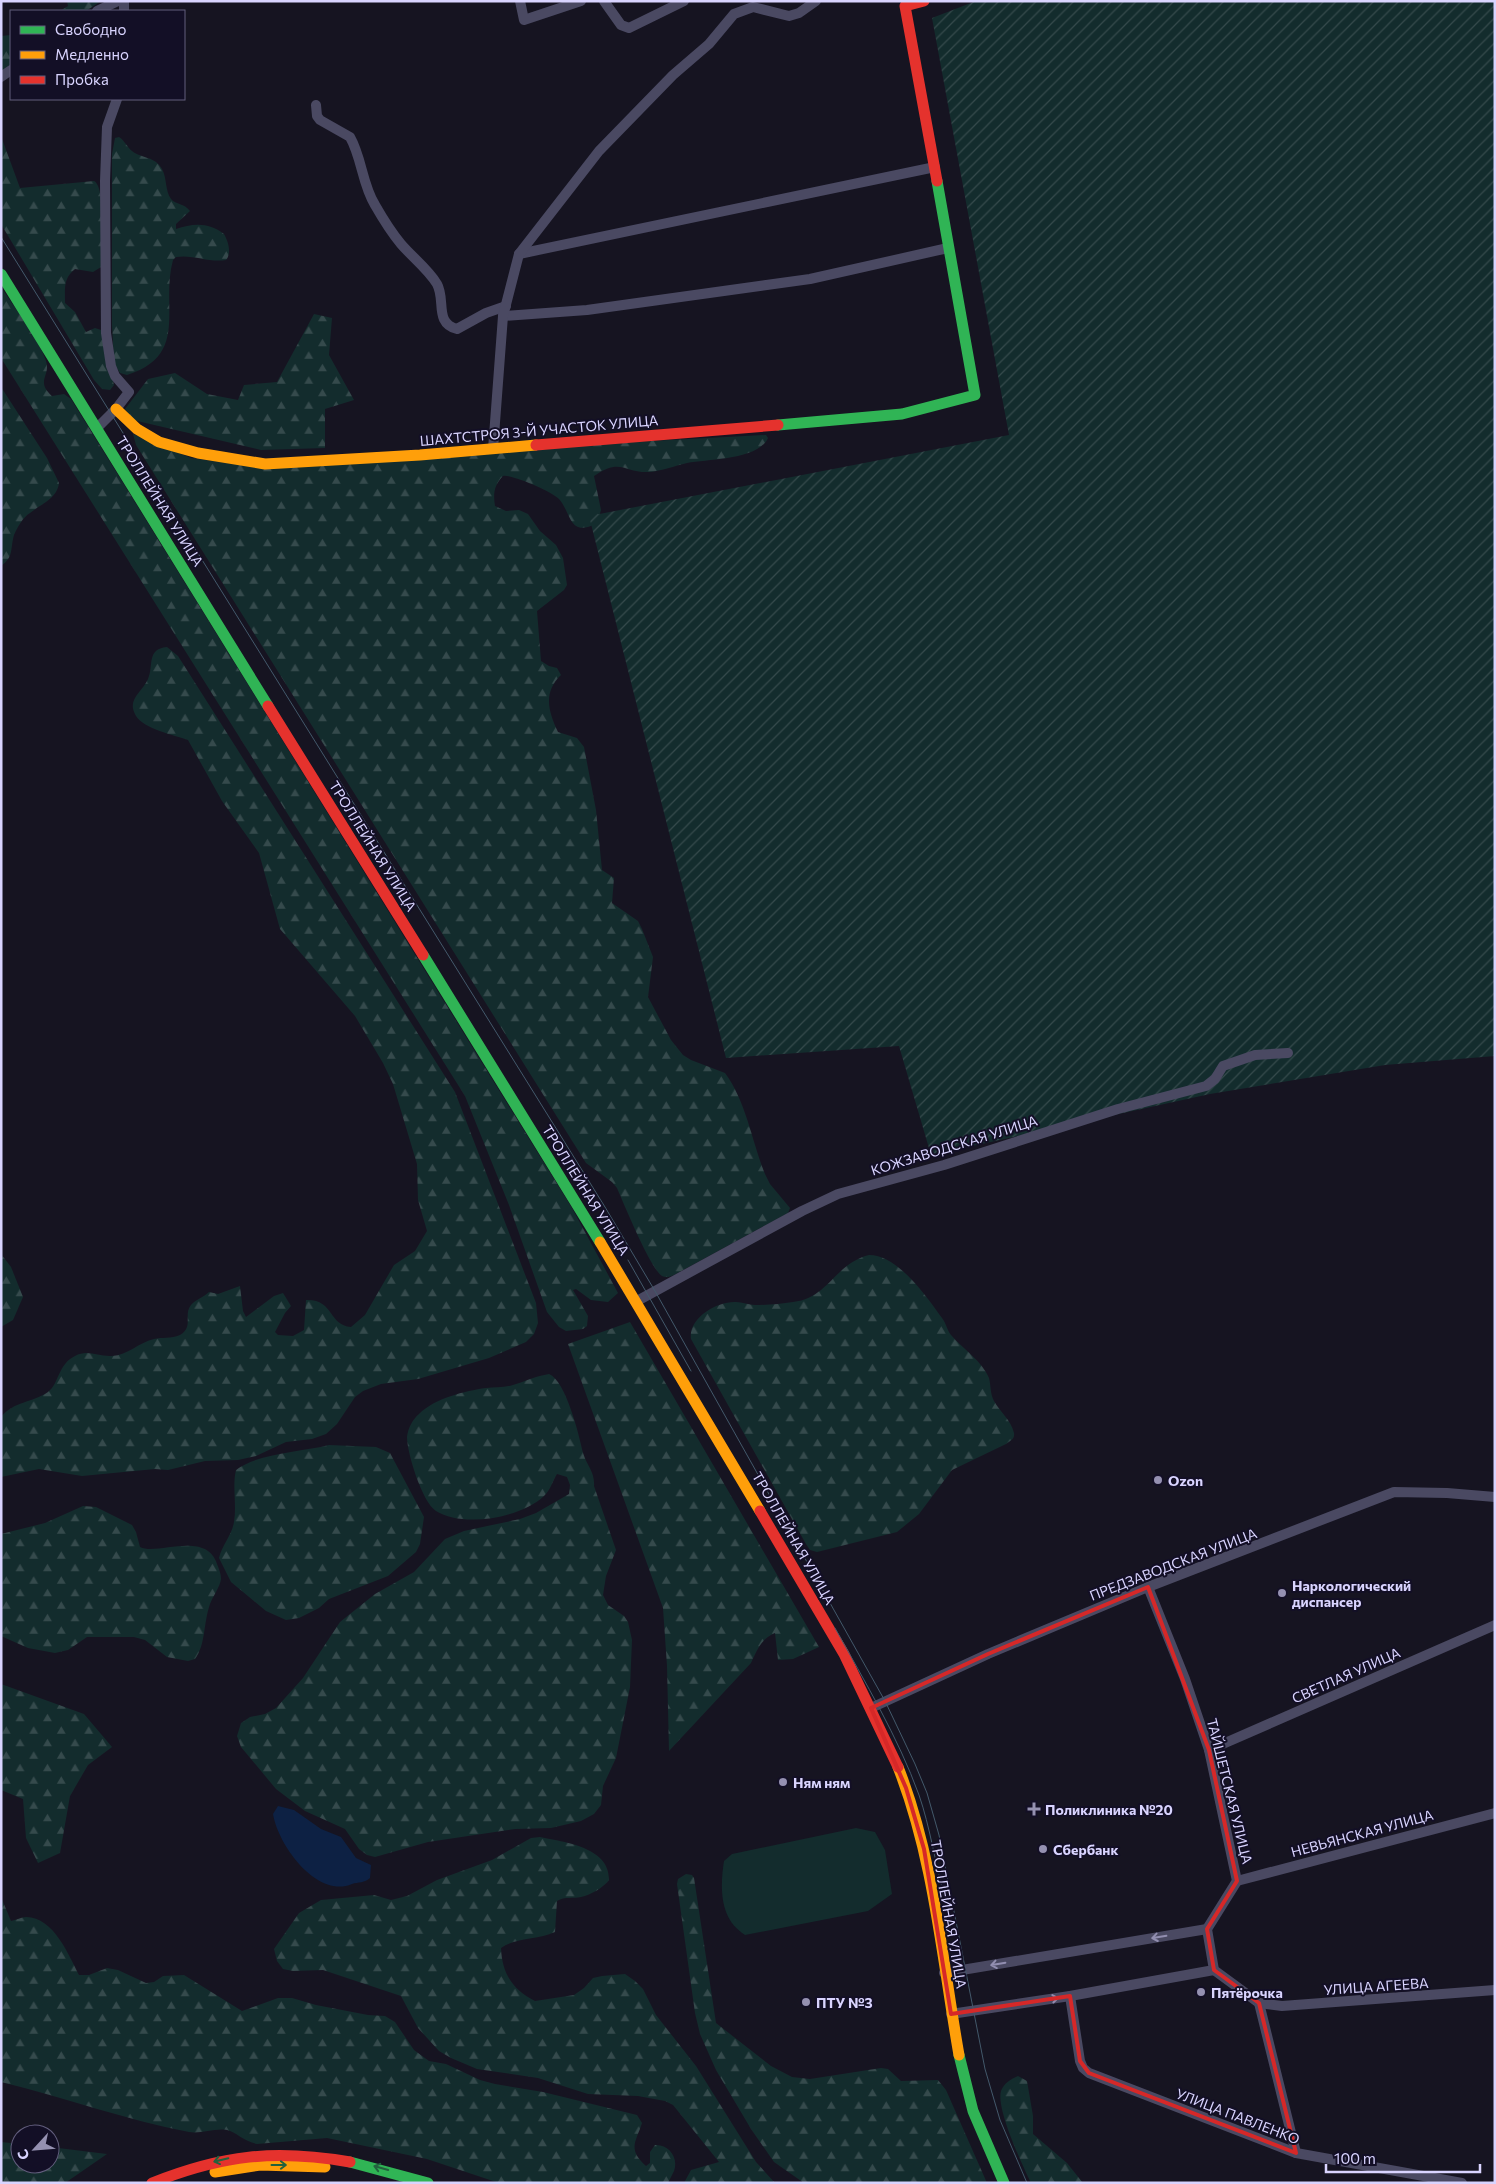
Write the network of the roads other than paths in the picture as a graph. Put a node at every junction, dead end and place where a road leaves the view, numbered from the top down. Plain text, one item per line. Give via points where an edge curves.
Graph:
1 (118, 1) edge
2 (520, 1) edge
3 (581, 1) edge
4 (604, 1) edge
5 (684, 1) edge
6 (816, 1) edge
7 (924, 1) edge
8 (904, 4) edge
9 (99, 10) edge
10 (117, 100) edge
11 (316, 106) dead end
12 (935, 167) junction
13 (948, 248) junction
14 (518, 254) junction
15 (1, 274) edge
16 (505, 311) junction
17 (116, 409) junction
18 (97, 428) junction
19 (493, 449) junction
20 (1288, 1053) dead end
21 (637, 1302) junction
22 (1495, 1497) edge
23 (1148, 1587) junction
24 (1495, 1625) edge
25 (872, 1708) junction
26 (1209, 1750) junction
27 (1495, 1813) edge
28 (1237, 1881) junction
29 (1207, 1929) junction
30 (1214, 1970) junction
31 (944, 1973) junction
32 (1495, 1990) edge
33 (1070, 1996) junction
34 (1259, 2003) junction
35 (951, 2014) junction
36 (1296, 2153) junction
37 (152, 2183) edge
38 (180, 2183) edge
39 (392, 2183) edge
40 (428, 2183) edge
41 (1004, 2183) edge
42 (1462, 2183) edge

1 - 9 street
2 - 3 street via 524,20
4 - 5 street via 621,25 629,28
6 - 14 street via 789,16 753,7 734,14 709,44 672,76 599,151
7 - 8 street
8 - 12 street
10 - 17 street via 107,127 106,333 113,371 129,392
11 - 16 street via 320,120 350,137 374,204 400,243 434,279 441,293 441,313 448,325 458,328 486,312
12 - 13 street
12 - 14 street
13 - 16 street via 810,279 587,310
13 - 19 street, ШАХТСТРОЯ 3-Й УЧАСТОК УЛИЦА via 975,395 902,414
14 - 16 street
15 - 18 street, ТРОЛЛЕЙНАЯ УЛИЦА
16 - 19 street
17 - 18 street
17 - 19 street, ШАХТСТРОЯ 3-Й УЧАСТОК УЛИЦА via 137,429 159,442 198,454 265,464
18 - 21 street, ТРОЛЛЕЙНАЯ УЛИЦА
20 - 21 street, КОЖЗАВОДСКАЯ УЛИЦА via 1255,1055 1223,1066 1206,1086 1118,1109 832,1196
21 - 25 street, ТРОЛЛЕЙНАЯ УЛИЦА via 803,1581
22 - 23 street, ПРЕДЗАВОДСКАЯ УЛИЦА via 1394,1492
23 - 25 street, ПРЕДЗАВОДСКАЯ УЛИЦА via 988,1654
23 - 26 street, ТАЙШЕТСКАЯ УЛИЦА
24 - 26 street, СВЕТЛАЯ УЛИЦА
25 - 31 street, ТРОЛЛЕЙНАЯ УЛИЦА via 896,1761 918,1824
26 - 28 street, ТАЙШЕТСКАЯ УЛИЦА
27 - 28 street, НЕВЬЯНСКАЯ УЛИЦА
28 - 29 street, ТАЙШЕТСКАЯ УЛИЦА
29 - 30 street
29 -> 31 street
30 - 33 street
30 - 34 street
31 - 35 street, ТРОЛЛЕЙНАЯ УЛИЦА
32 - 34 street, УЛИЦА АГЕЕВА via 1282,2006
35 -> 33 street
33 - 36 street, УЛИЦА ПАВЛЕНКО via 1080,2061 1082,2068 1089,2073
34 - 36 street
35 - 41 street, ТРОЛЛЕЙНАЯ УЛИЦА via 973,2111
36 - 42 street, УЛИЦА ПАВЛЕНКО
40 -> 37 street via 367,2164 300,2153 240,2155 204,2163
38 -> 39 street via 211,2172 260,2165 321,2166

